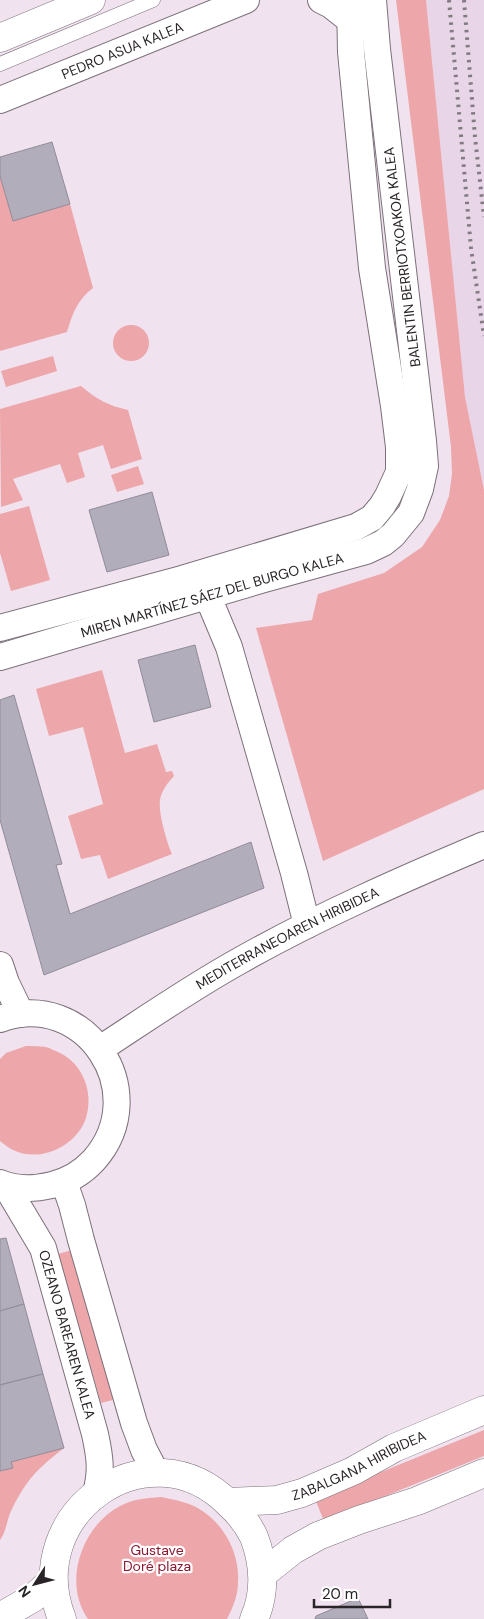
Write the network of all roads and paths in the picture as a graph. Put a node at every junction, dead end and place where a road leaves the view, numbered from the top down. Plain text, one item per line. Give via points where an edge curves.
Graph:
1 (92, 0) edge
2 (153, 0) edge
3 (246, 0) edge
4 (321, 0) edge
5 (373, 0) edge
6 (350, 10) edge
7 (0, 38) edge
8 (0, 64) edge
9 (0, 100) edge
10 (388, 496) joint
11 (411, 513) joint
12 (182, 579) junction
13 (208, 597) junction
14 (0, 628) edge
15 (0, 657) edge
16 (484, 845) edge
17 (307, 925) junction
18 (0, 965) edge
19 (10, 1017) edge
20 (100, 1049) junction
21 (64, 1182) junction
22 (3, 1184) edge
23 (484, 1410) edge
24 (156, 1473) junction
25 (484, 1473) edge
26 (96, 1493) junction
27 (228, 1502) junction
28 (262, 1574) junction
29 (53, 1580) junction
30 (0, 1617) edge
31 (62, 1619) edge
32 (254, 1619) edge

1 - 7 main road
2 - 8 lane
3 - 9 street, PEDRO ASUA KALEA
4 - 6 street
5 - 11 street, BALENTIN BERRIOTXOAKOA KALEA via 425,466
6 - 10 street, BALENTIN BERRIOTXOAKOA KALEA via 372,268 399,447 398,472
10 - 12 street, MIREN MARTÍNEZ SÁEZ DEL BURGO KALEA via 372,518 356,527
11 - 13 street, MIREN MARTÍNEZ SÁEZ DEL BURGO KALEA via 393,535 366,551
12 - 13 street
12 - 14 street, MIREN MARTÍNEZ SÁEZ DEL BURGO KALEA
13 - 15 street, MIREN MARTÍNEZ SÁEZ DEL BURGO KALEA
13 - 17 street via 229,647
16 - 17 street, MEDITERRANEOAREN HIRIBIDEA
17 - 20 street, MEDITERRANEOAREN HIRIBIDEA via 240,960
18 - 19 street
19 - 20 street via 44,1015 65,1021
20 - 21 street via 113,1072 118,1098 114,1125 104,1149 86,1168
21 - 22 street via 36,1188
21 - 24 street via 134,1423
22 - 26 street, OZEANO BAREAREN KALEA via 43,1248 100,1457
23 - 27 main road, ZABALGANA HIRIBIDEA via 394,1448 353,1471 302,1493 277,1500
24 - 26 main road via 135,1476
24 - 27 main road via 178,1475 199,1482 218,1492
25 - 28 main road via 318,1536
26 - 29 main road via 65,1529 56,1551
27 - 28 main road via 249,1526 259,1549
28 - 32 main road via 261,1596
29 - 30 main road via 33,1598
29 - 31 main road

